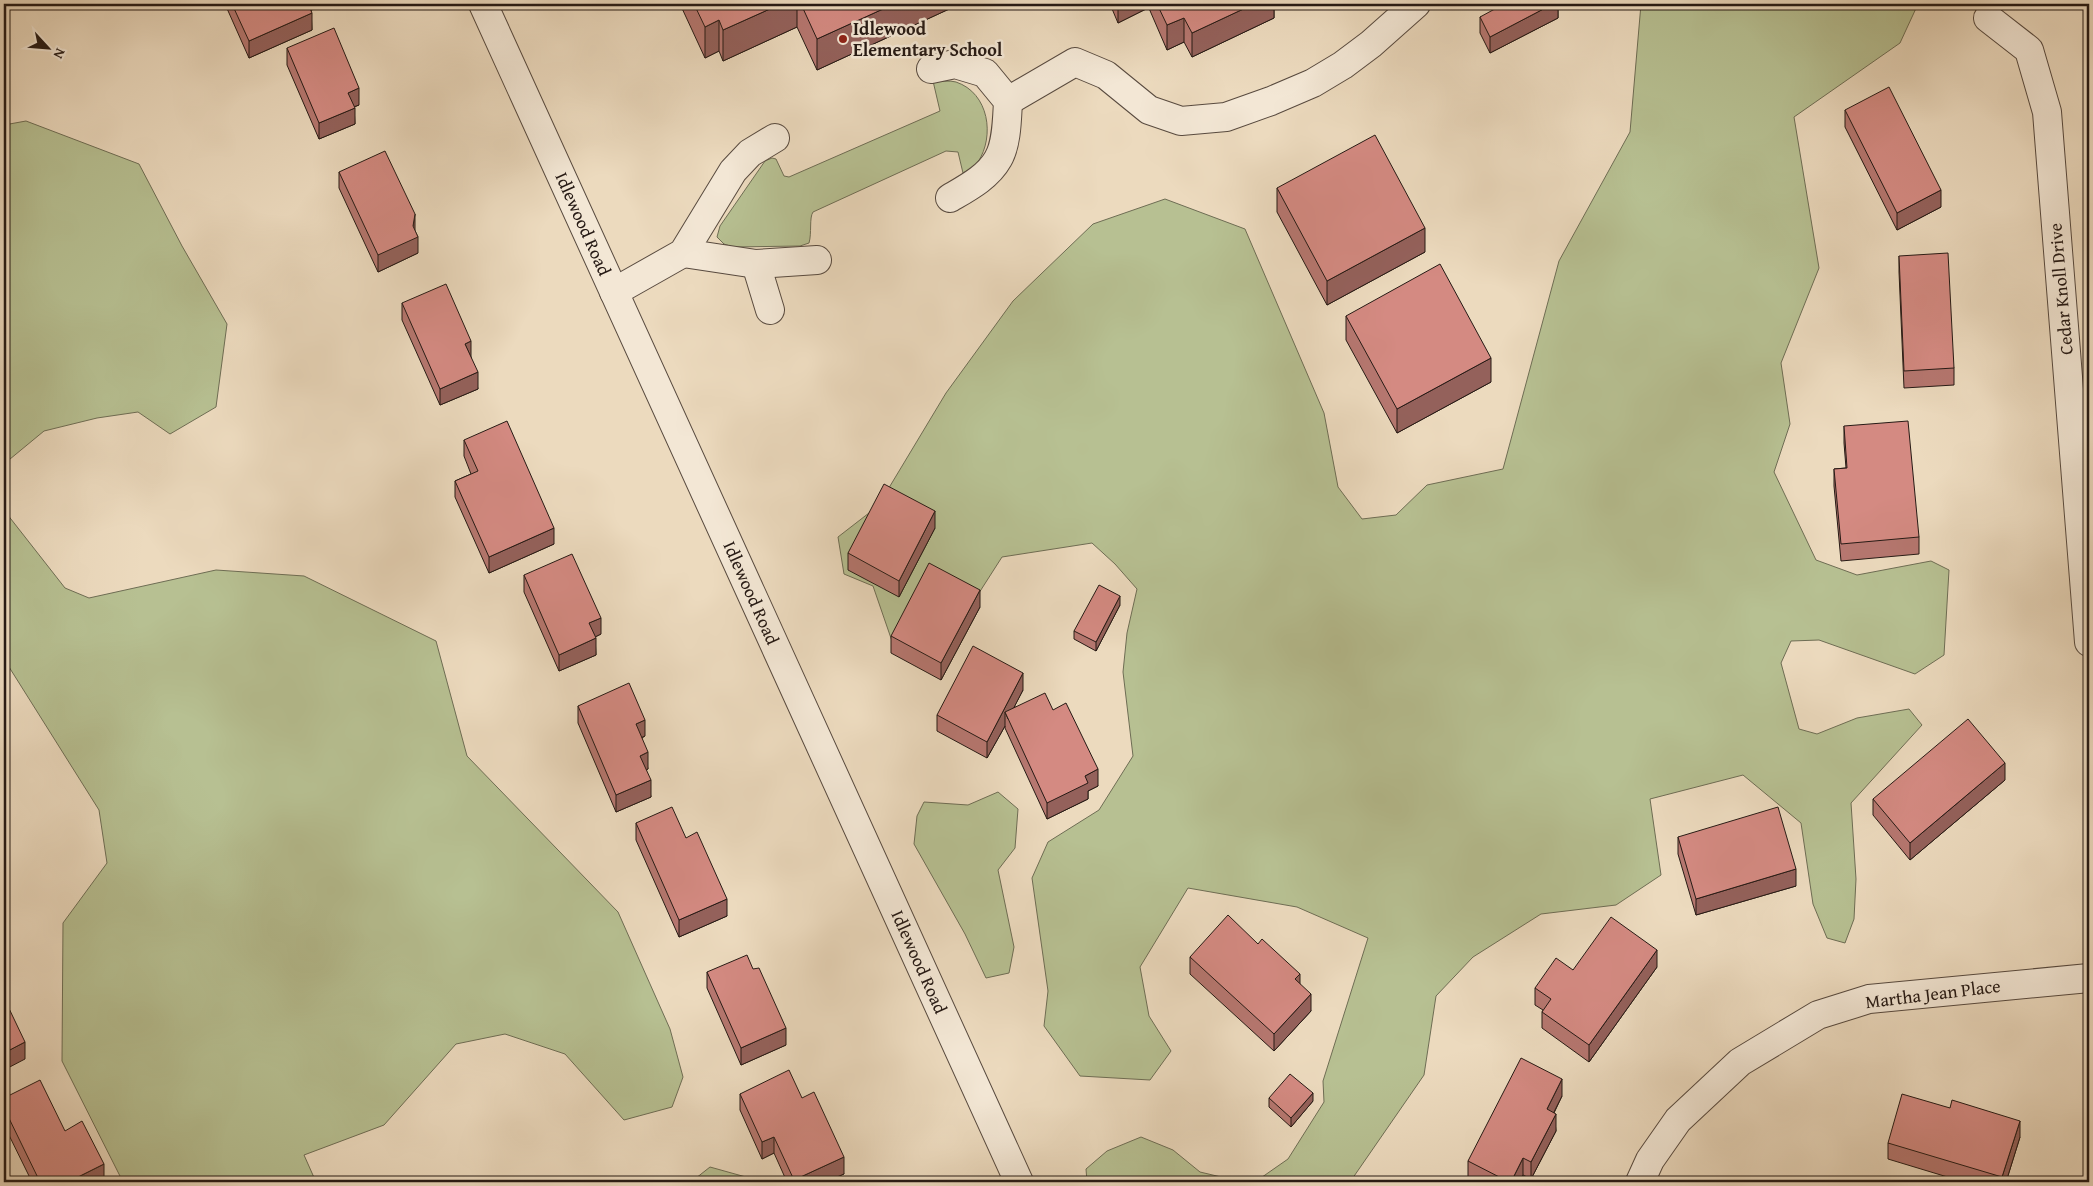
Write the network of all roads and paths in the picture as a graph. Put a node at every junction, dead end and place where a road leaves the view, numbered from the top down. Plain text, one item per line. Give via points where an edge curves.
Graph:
1 (484, 4) edge
2 (1416, 4) edge
3 (1988, 18) dead end
4 (931, 68) dead end
5 (1008, 101) junction
6 (775, 138) dead end
7 (950, 198) dead end
8 (683, 253) junction
9 (817, 260) dead end
10 (756, 264) junction
11 (614, 292) junction
12 (770, 310) dead end
13 (2089, 642) edge
14 (2089, 978) edge
15 (1019, 1182) edge
16 (1640, 1182) edge

1 - 11 street, Idlewood Road
2 - 5 street via 1372,44 1313,83 1226,117 1181,121 1149,110 1106,75 1075,62
3 - 13 street, Cedar Knoll Drive via 2029,50 2047,112
4 - 5 street via 955,64 985,73
5 - 7 street via 1006,131 998,158 975,184
6 - 8 street via 750,153 733,172
8 - 10 street
8 - 11 street
9 - 10 street
10 - 12 street
11 - 15 street, Idlewood Road
14 - 16 street, Martha Jean Place via 1869,999 1818,1015 1740,1062 1678,1120 1650,1160

